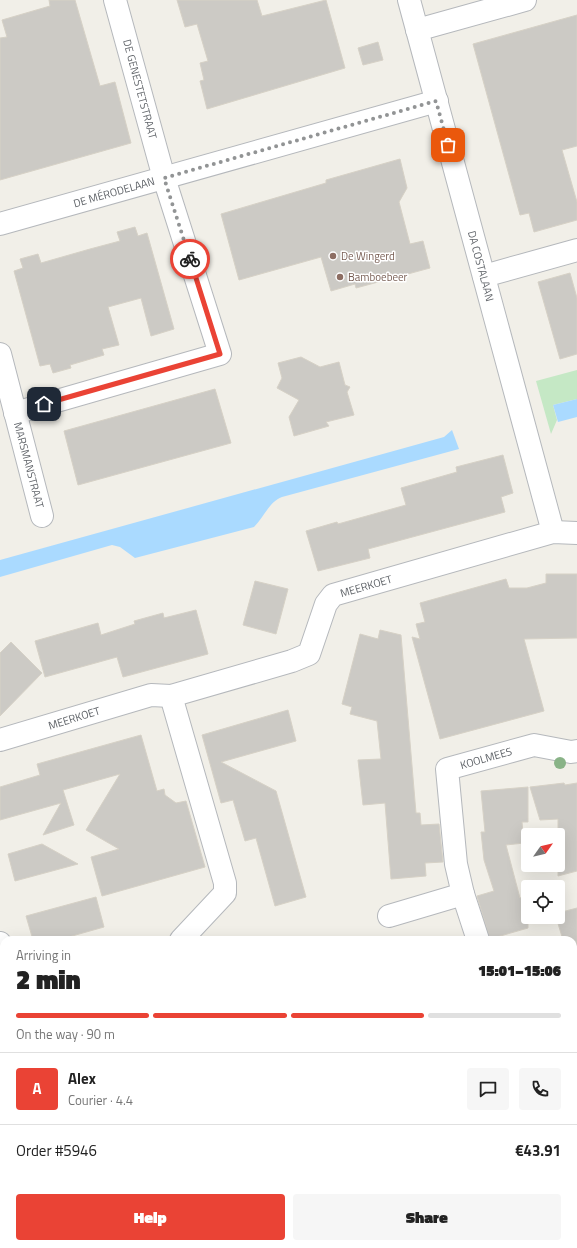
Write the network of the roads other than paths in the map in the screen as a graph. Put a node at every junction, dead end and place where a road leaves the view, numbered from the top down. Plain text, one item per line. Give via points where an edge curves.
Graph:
1 (115, 0) edge
2 (409, 0) edge
3 (525, 0) edge
4 (418, 30) junction
5 (436, 101) junction
6 (164, 178) junction
7 (0, 224) edge
8 (577, 250) edge
9 (484, 276) junction
10 (0, 354) edge
11 (15, 413) junction
12 (42, 516) dead end
13 (553, 532) junction
14 (577, 533) edge
15 (171, 696) junction
16 (0, 740) edge
17 (577, 752) edge
18 (463, 894) junction
19 (389, 916) dead end
20 (185, 936) edge
21 (477, 936) edge

1 - 6 street, DE GENESTETSTRAAT
2 - 4 street, DA COSTALAAN
3 - 4 street
4 - 5 street, DA COSTALAAN
5 - 6 street, DE MÉRODELAAN
5 - 9 street, DA COSTALAAN
6 - 7 street, DE MÉRODELAAN
6 - 11 street, MARSMANSTRAAT via 220,354
8 - 9 street
9 - 13 street, DA COSTALAAN
10 - 11 street, MARSMANSTRAAT
11 - 12 street, MARSMANSTRAAT
13 - 14 street
13 - 15 street, MEERKOET via 333,595 326,604 309,654
15 - 16 street, MEERKOET via 151,695
15 - 20 street via 225,883 225,893
17 - 18 street, KOOLMEES via 534,745 447,769 456,864
18 - 19 street
18 - 21 street, KOOLMEES

